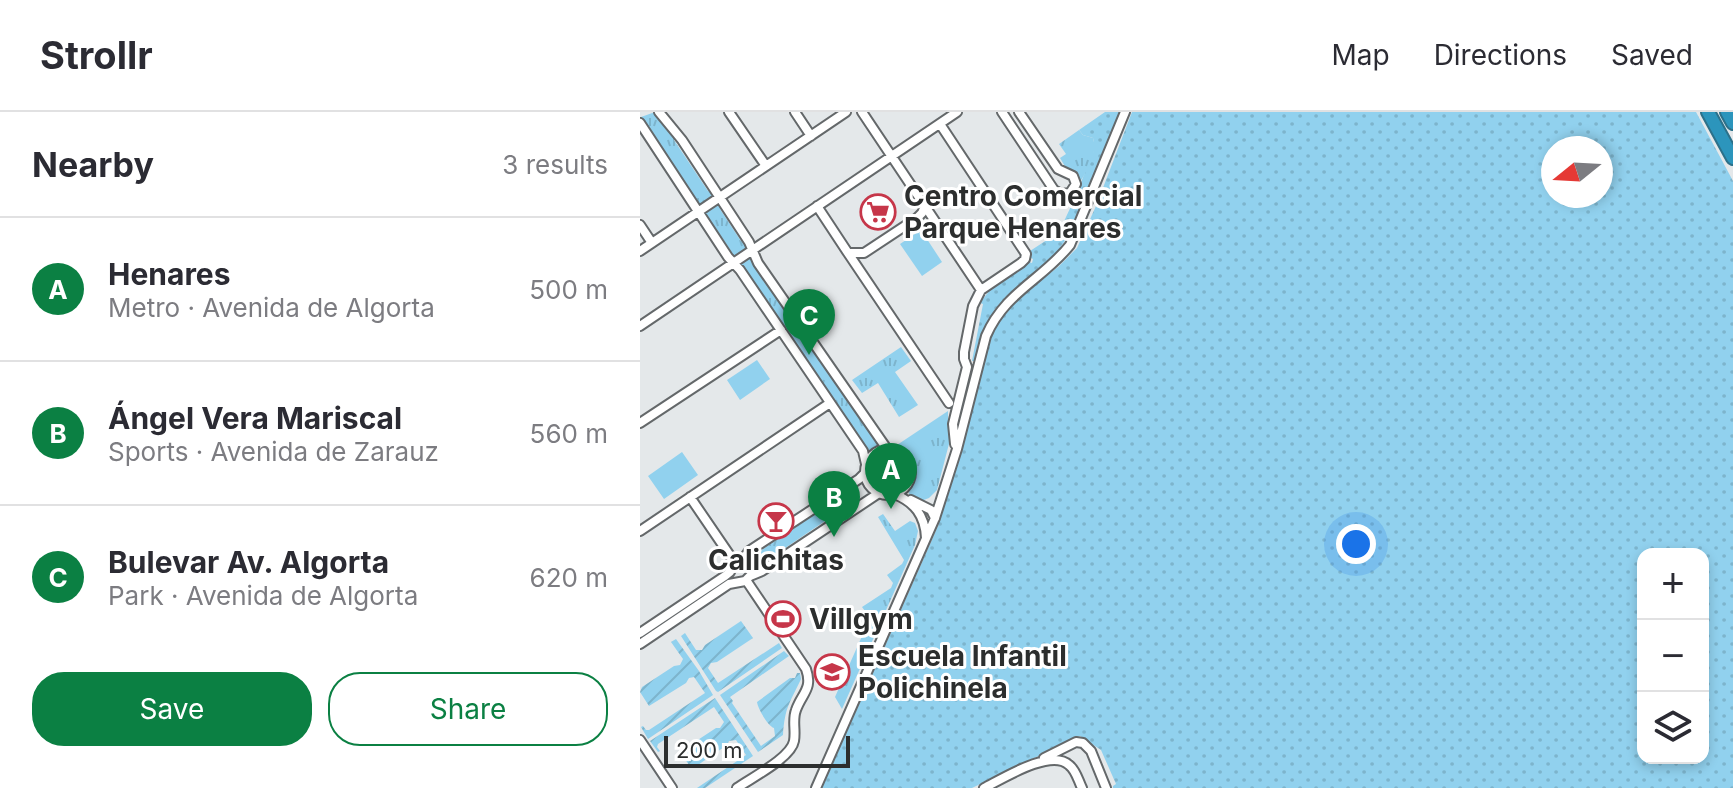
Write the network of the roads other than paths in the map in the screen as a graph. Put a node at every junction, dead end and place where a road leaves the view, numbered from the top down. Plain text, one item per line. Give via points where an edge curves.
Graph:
1 (659, 112) edge
2 (729, 112) edge
3 (795, 112) edge
4 (846, 112) edge
5 (862, 112) edge
6 (957, 112) edge
7 (1002, 112) edge
8 (1019, 112) edge
9 (1125, 112) edge
10 (1708, 112) edge
11 (1727, 112) edge
12 (640, 123) edge
13 (1733, 123) edge
14 (940, 124) junction
15 (811, 136) junction
16 (891, 157) junction
17 (1733, 158) edge
18 (766, 166) junction
19 (719, 198) junction
20 (817, 206) junction
21 (925, 206) junction
22 (698, 212) junction
23 (640, 225) edge
24 (652, 243) junction
25 (753, 249) junction
26 (640, 251) edge
27 (848, 253) junction
28 (733, 262) junction
29 (981, 290) junction
30 (640, 326) edge
31 (781, 330) junction
32 (830, 403) junction
33 (949, 403) dead end
34 (640, 422) edge
35 (887, 449) junction
36 (955, 452) junction
37 (866, 468) junction
38 (947, 479) junction
39 (903, 488) junction
40 (879, 493) junction
41 (893, 494) junction
42 (690, 497) junction
43 (914, 504) junction
44 (935, 518) junction
45 (640, 531) edge
46 (926, 542) junction
47 (735, 565) junction
48 (744, 579) junction
49 (640, 633) edge
50 (640, 644) edge
51 (640, 740) edge
52 (1087, 746) junction
53 (1035, 763) junction
54 (1069, 764) junction
55 (672, 788) edge
56 (737, 788) edge
57 (816, 788) edge
58 (984, 788) edge
59 (1082, 788) edge
60 (1106, 788) edge

1 - 19 street
2 - 18 street
3 - 15 street
4 - 15 street
5 - 16 street
6 - 14 street
7 - 8 street via 1054,190 1070,193 1076,184 1073,176 1058,169
9 - 36 street via 1070,245 1009,300 991,325
10 - 17 highway
11 - 13 highway
12 - 22 street
14 - 16 street
14 - 29 street via 1026,254
15 - 18 street
16 - 20 street
16 - 21 street
18 - 19 street
19 - 22 street
19 - 25 street
20 - 25 street
20 - 27 street
21 - 27 street via 917,218 864,253
21 - 29 street
22 - 24 street
22 - 28 street
23 - 24 street
24 - 26 street
25 - 28 street
25 - 35 street
27 - 33 street
28 - 30 street
28 - 31 street
29 - 36 street via 964,352 967,367 953,424
31 - 32 street
31 - 34 street
32 - 37 street via 863,451
32 - 42 street
35 - 37 street via 873,454
35 - 39 street via 899,452 908,463 910,476
36 - 38 street
37 - 40 street via 869,485
37 - 47 street via 859,479
38 - 43 street via 934,498
38 - 44 street
39 - 41 street
39 - 43 street
40 - 41 street
40 - 48 street
41 - 43 street
42 - 45 street
42 - 47 street
43 - 44 street via 931,510
43 - 46 street
44 - 46 street
46 - 57 street
47 - 48 street via 732,577
47 - 48 street via 750,566
47 - 49 street
48 - 50 street
48 - 56 street via 806,669 809,682 795,712 793,746
51 - 55 street
52 - 53 street via 1076,742
52 - 54 street via 1069,750
52 - 60 street
53 - 54 street
53 - 58 street
54 - 59 street

